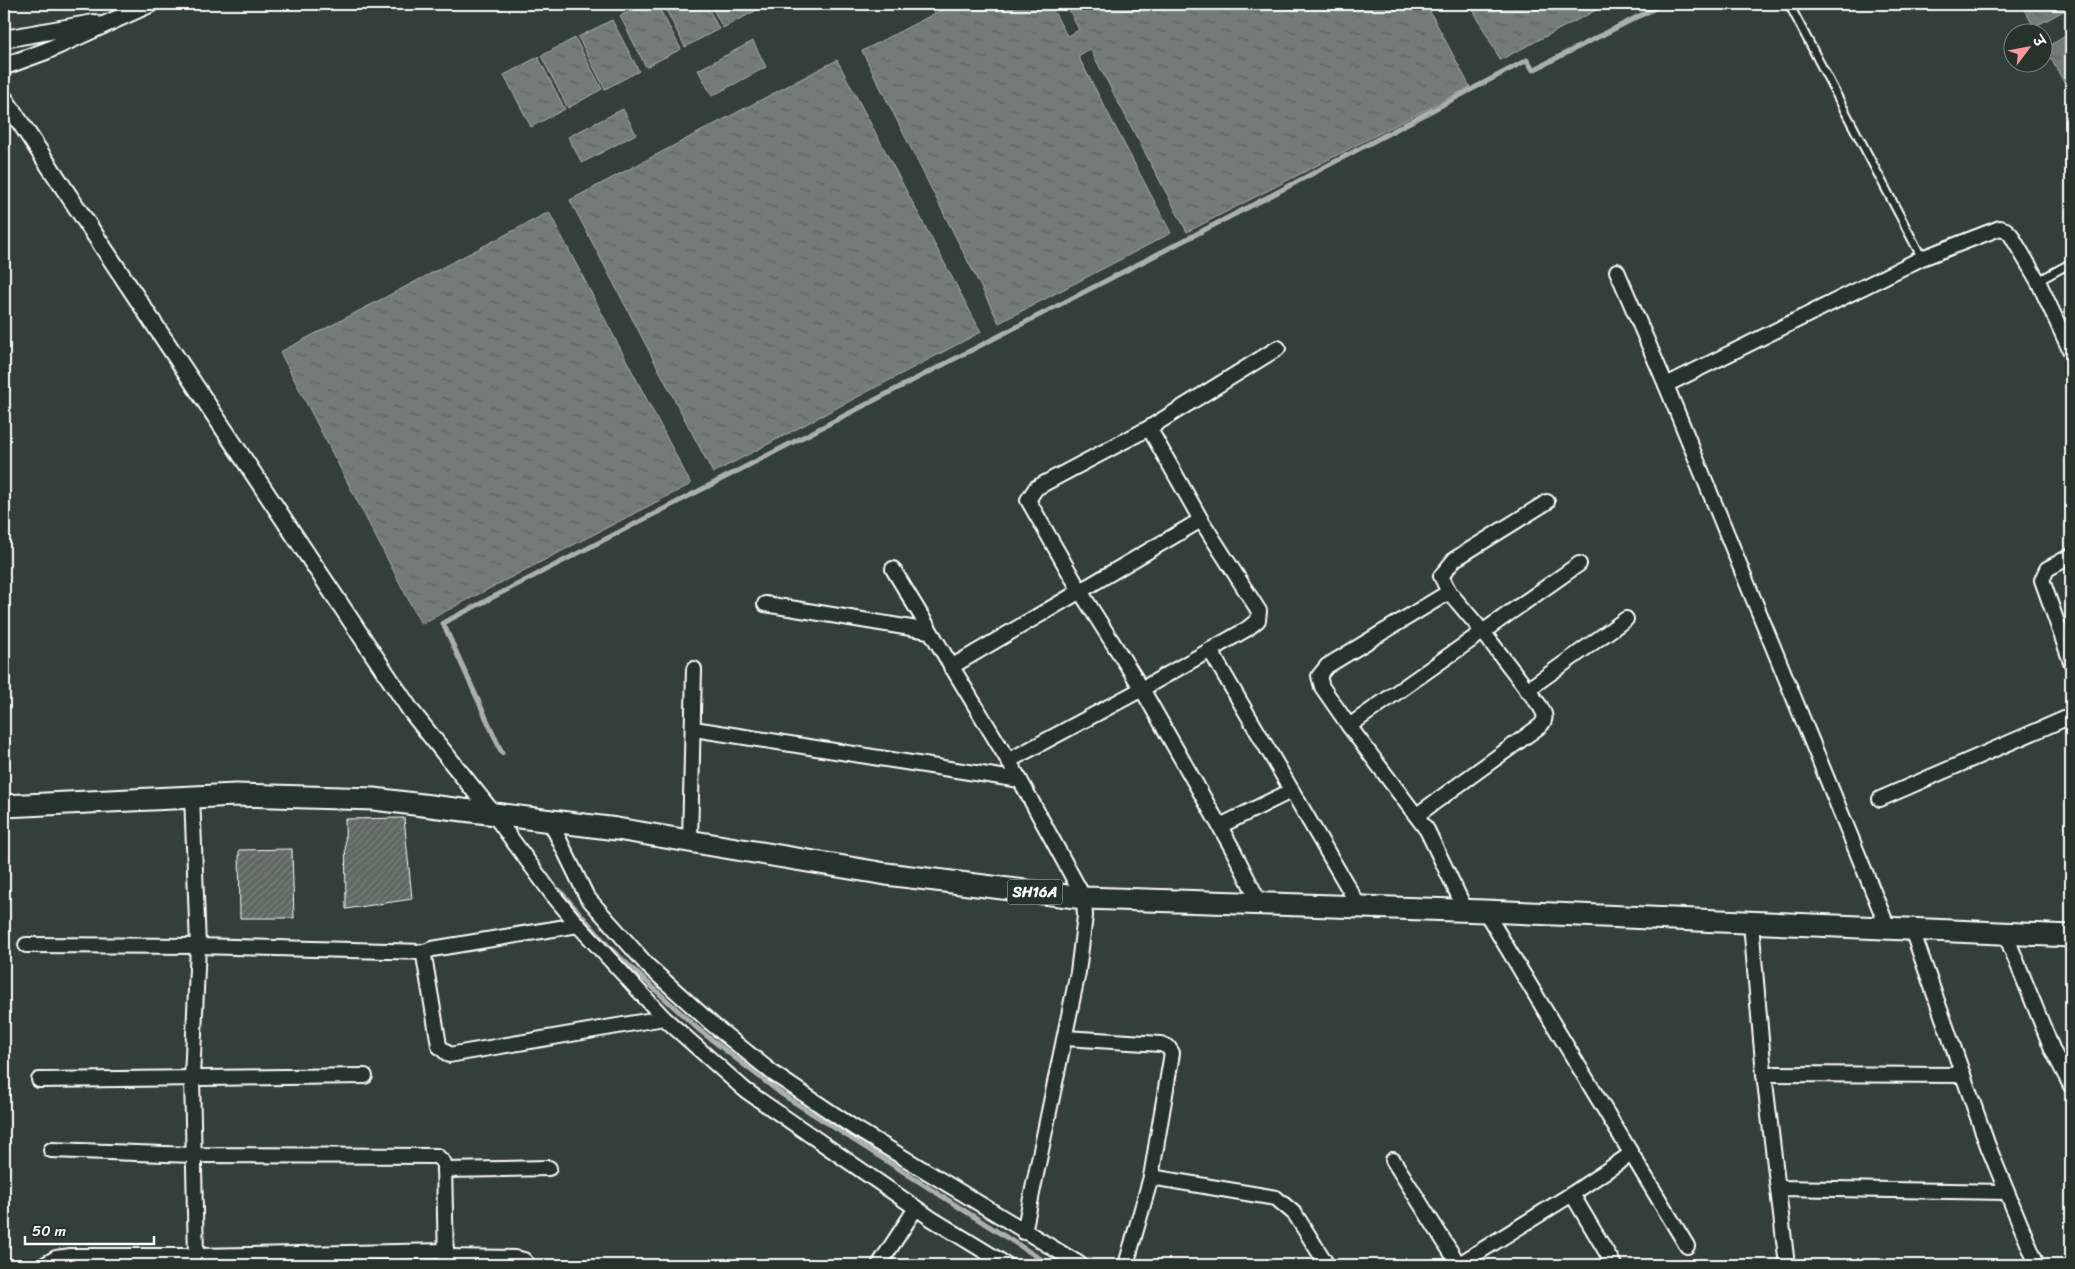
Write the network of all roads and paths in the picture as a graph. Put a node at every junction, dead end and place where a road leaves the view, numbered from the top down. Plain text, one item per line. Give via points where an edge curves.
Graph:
1 (150, 4) edge
2 (1789, 4) edge
3 (116, 19) junction
4 (4, 39) edge
5 (4, 43) edge
6 (4, 67) edge
7 (4, 98) edge
8 (1922, 258) junction
9 (2071, 263) edge
10 (1617, 271) dead end
11 (2038, 281) junction
12 (1278, 348) dead end
13 (2071, 352) edge
14 (1666, 385) junction
15 (1149, 428) junction
16 (1547, 502) dead end
17 (1201, 520) junction
18 (2071, 556) edge
19 (1579, 564) dead end
20 (893, 569) dead end
21 (1080, 591) junction
22 (1449, 592) junction
23 (765, 604) dead end
24 (1626, 619) dead end
25 (930, 631) junction
26 (1483, 632) junction
27 (1210, 650) junction
28 (2071, 662) edge
29 (951, 667) junction
30 (694, 669) dead end
31 (1142, 688) junction
32 (1527, 690) junction
33 (2071, 716) edge
34 (1349, 726) junction
35 (694, 729) junction
36 (1008, 761) junction
37 (1020, 780) junction
38 (1291, 791) junction
39 (192, 796) junction
40 (1880, 799) dead end
41 (4, 806) edge
42 (494, 815) junction
43 (1417, 815) junction
44 (550, 821) junction
45 (1220, 826) junction
46 (690, 841) junction
47 (1084, 898) junction
48 (1260, 904) junction
49 (1360, 908) junction
50 (1476, 911) junction
51 (1751, 923) junction
52 (578, 925) junction
53 (1888, 928) junction
54 (1912, 930) junction
55 (2004, 933) junction
56 (2071, 936) edge
57 (26, 945) dead end
58 (198, 946) junction
59 (425, 952) junction
60 (664, 1018) junction
61 (1065, 1038) junction
62 (1764, 1074) junction
63 (1963, 1075) junction
64 (364, 1076) dead end
65 (192, 1078) junction
66 (39, 1080) dead end
67 (2071, 1086) edge
68 (51, 1150) dead end
69 (1631, 1154) junction
70 (193, 1155) junction
71 (1393, 1160) dead end
72 (549, 1168) dead end
73 (444, 1170) junction
74 (1151, 1177) junction
75 (1778, 1188) junction
76 (2006, 1192) junction
77 (1572, 1194) junction
78 (916, 1208) junction
79 (1024, 1232) junction
80 (1687, 1246) dead end
81 (196, 1256) junction
82 (447, 1258) edge
83 (1064, 1261) edge
84 (1325, 1264) edge
85 (44, 1265) edge
86 (528, 1265) edge
87 (879, 1265) edge
88 (1007, 1265) edge
89 (1081, 1265) edge
90 (1126, 1265) edge
91 (1459, 1265) edge
92 (1614, 1265) edge
93 (1787, 1265) edge
94 (2037, 1265) edge

1 - 3 street
2 - 8 lane
3 - 4 street
3 - 6 street
5 - 6 street via 8,57
7 - 42 street via 411,710
8 - 11 street via 2003,228 2011,235
8 - 14 street
9 - 11 lane
10 - 14 street
11 - 13 street
12 - 15 street
14 - 53 street
15 - 17 street
15 - 21 street via 1047,482 1029,497 1029,504
16 - 22 street via 1455,559 1441,576
17 - 21 street
17 - 27 street via 1259,612 1258,620 1253,624
18 - 28 street via 2047,570 2042,580
19 - 26 street
20 - 25 street
21 - 29 street
21 - 31 street
22 - 26 street
22 - 34 street via 1322,670 1319,676 1322,687
23 - 25 street
24 - 32 street
25 - 29 street
26 - 32 street
26 - 34 street
27 - 31 street
27 - 38 street
29 - 36 street
30 - 35 street
31 - 36 street
31 - 45 street
32 - 43 street via 1543,712 1542,724
33 - 40 street
34 - 43 street
35 - 37 street
35 - 46 street
36 - 37 street
37 - 47 street
38 - 45 street
38 - 49 street
39 - 41 main road, SH16A
39 - 42 main road, SH16A via 374,800
39 - 58 street
42 - 44 main road, SH16A
42 - 52 street
43 - 50 street
44 - 46 main road, SH16A
44 - 79 street via 587,897 648,966 712,1024 774,1074 837,1116
45 - 48 street
46 - 47 main road, SH16A via 886,874
47 - 48 main road, SH16A
47 - 61 street via 1083,940
48 - 49 main road, SH16A
49 - 50 main road, SH16A
50 - 51 main road, SH16A
50 - 69 street
51 - 53 main road, SH16A
51 - 62 street
52 - 59 street
52 - 60 street
53 - 54 main road, SH16A
54 - 55 main road, SH16A
54 - 63 street
55 - 56 main road, SH16A
55 - 67 street
57 - 58 street
58 - 59 street
58 - 65 street
59 - 60 street via 439,1046 449,1054
60 - 78 street via 745,1090
61 - 74 street via 1161,1044 1170,1050 1172,1055
61 - 79 street
62 - 63 street
62 - 75 street
63 - 76 street
64 - 65 street
65 - 66 street
65 - 70 street
68 - 70 street
69 - 77 street
69 - 80 street
70 - 73 street via 433,1155 443,1161
70 - 81 street
71 - 91 street
72 - 73 street
73 - 82 street
74 - 84 street via 1276,1198 1295,1214
74 - 90 street
75 - 76 street
75 - 93 street
76 - 94 street
77 - 91 street
77 - 92 street
78 - 87 street
78 - 88 street
79 - 83 street
81 - 82 street
81 - 85 street via 71,1256 56,1258
82 - 86 street via 515,1258 524,1260
83 - 89 street

